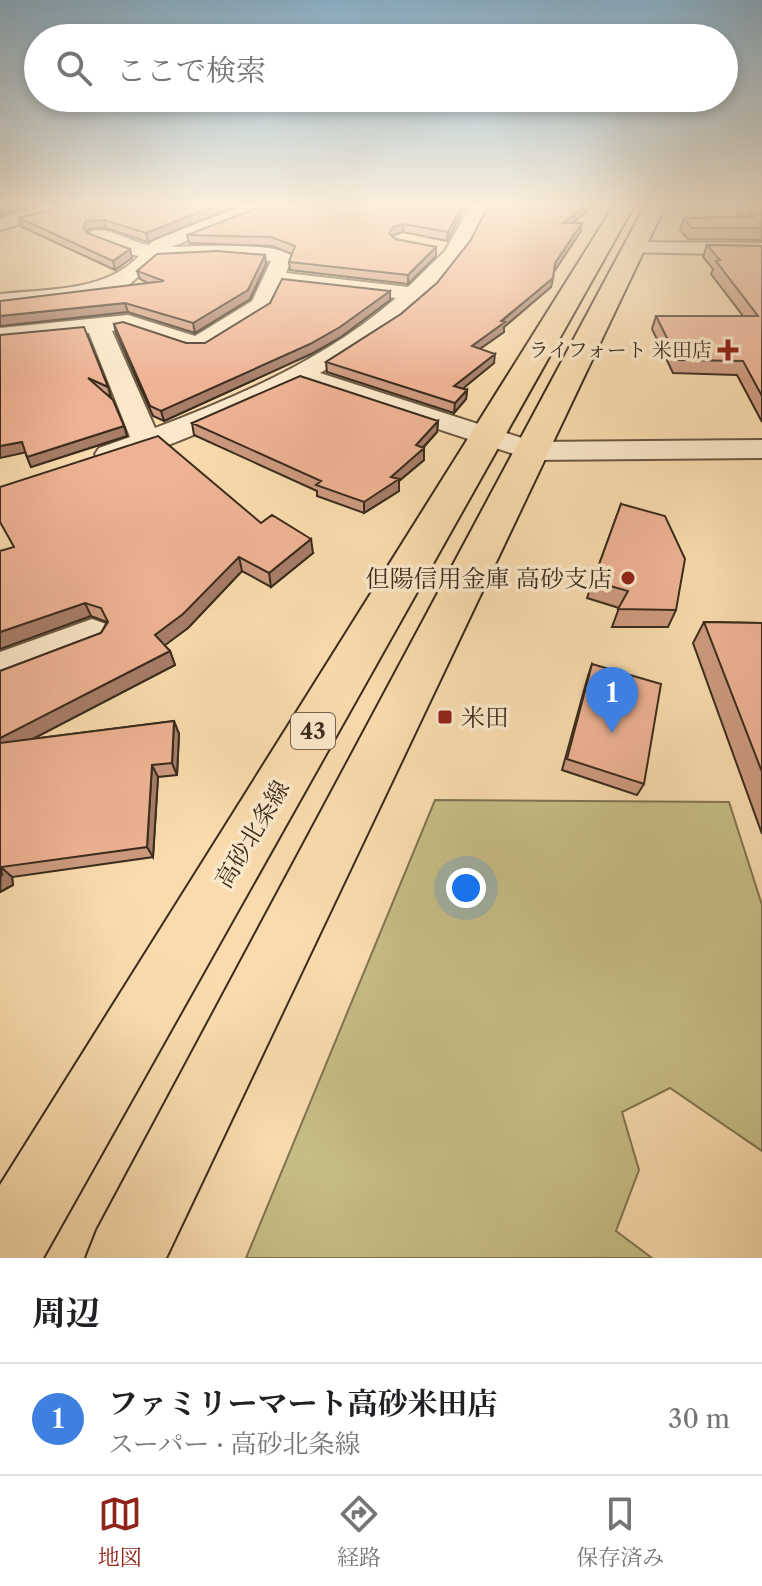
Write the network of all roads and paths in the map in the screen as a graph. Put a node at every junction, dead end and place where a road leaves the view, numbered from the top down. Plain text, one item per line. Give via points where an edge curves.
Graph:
1 (143, 263) edge
2 (280, 263) edge
3 (445, 263) edge
4 (610, 263) edge
5 (274, 278) junction
6 (413, 295) junction
7 (0, 301) edge
8 (97, 324) junction
9 (0, 335) edge
10 (300, 375) junction
11 (147, 442) junction
12 (510, 444) junction
13 (762, 449) edge
14 (88, 461) edge
15 (92, 634) edge
16 (0, 668) edge
17 (0, 1257) edge
18 (125, 1258) edge

1 - 7 street via 117,283
2 - 5 street
3 - 6 street
4 - 12 main road, 高砂北条線 / 43
5 - 6 street
5 - 8 street via 262,305 198,345 137,323
6 - 10 street via 371,331
8 - 9 street
8 - 11 street
10 - 11 street
10 - 12 street
11 - 14 street
12 - 13 street
12 - 17 main road, 高砂北条線 / 43
12 - 18 main road, 高砂北条線 / 43
15 - 16 street

